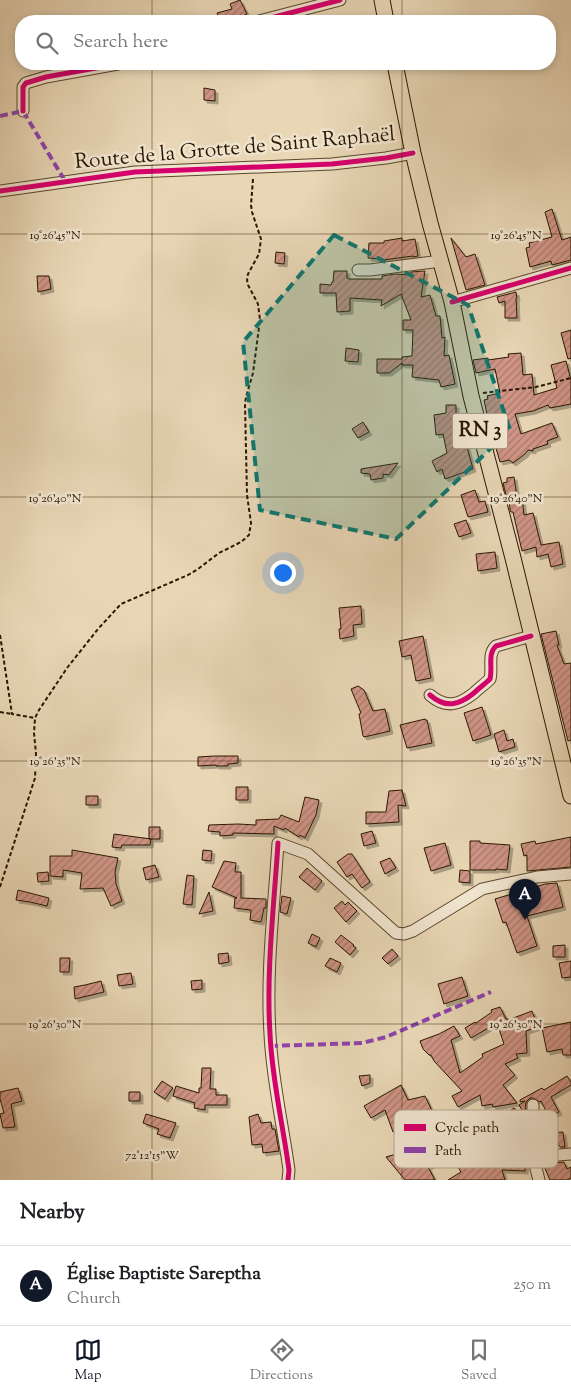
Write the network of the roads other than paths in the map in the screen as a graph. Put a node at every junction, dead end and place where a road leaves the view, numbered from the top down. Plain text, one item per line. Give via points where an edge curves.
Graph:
1 (340, 0) edge
2 (382, 0) edge
3 (282, 15) edge
4 (385, 15) edge
5 (85, 70) edge
6 (396, 70) edge
7 (23, 111) dead end
8 (413, 153) junction
9 (0, 191) edge
10 (440, 261) junction
11 (571, 268) edge
12 (358, 270) dead end
13 (452, 302) junction
14 (531, 636) junction
15 (430, 695) dead end
16 (571, 796) edge
17 (571, 874) edge
18 (533, 1105) dead end
19 (533, 1110) edge
20 (571, 1154) edge
21 (558, 1155) edge
22 (288, 1180) edge

1 - 3 street
2 - 4 main road
5 - 7 street via 26,83 23,87
6 - 8 main road, RN 3
8 - 9 street, Route de la Grotte de Saint Raphaël via 356,162 135,172
8 - 10 main road, RN 3
10 - 12 street
10 - 13 main road, RN 3
11 - 13 street
13 - 14 main road, RN 3 via 471,396
14 - 15 street via 496,646 492,653 490,679 464,701 442,703
14 - 16 main road, RN 3
17 - 22 street via 537,877 476,891 404,934 396,933 308,854 278,843 269,1019
18 - 19 street
20 - 21 street

